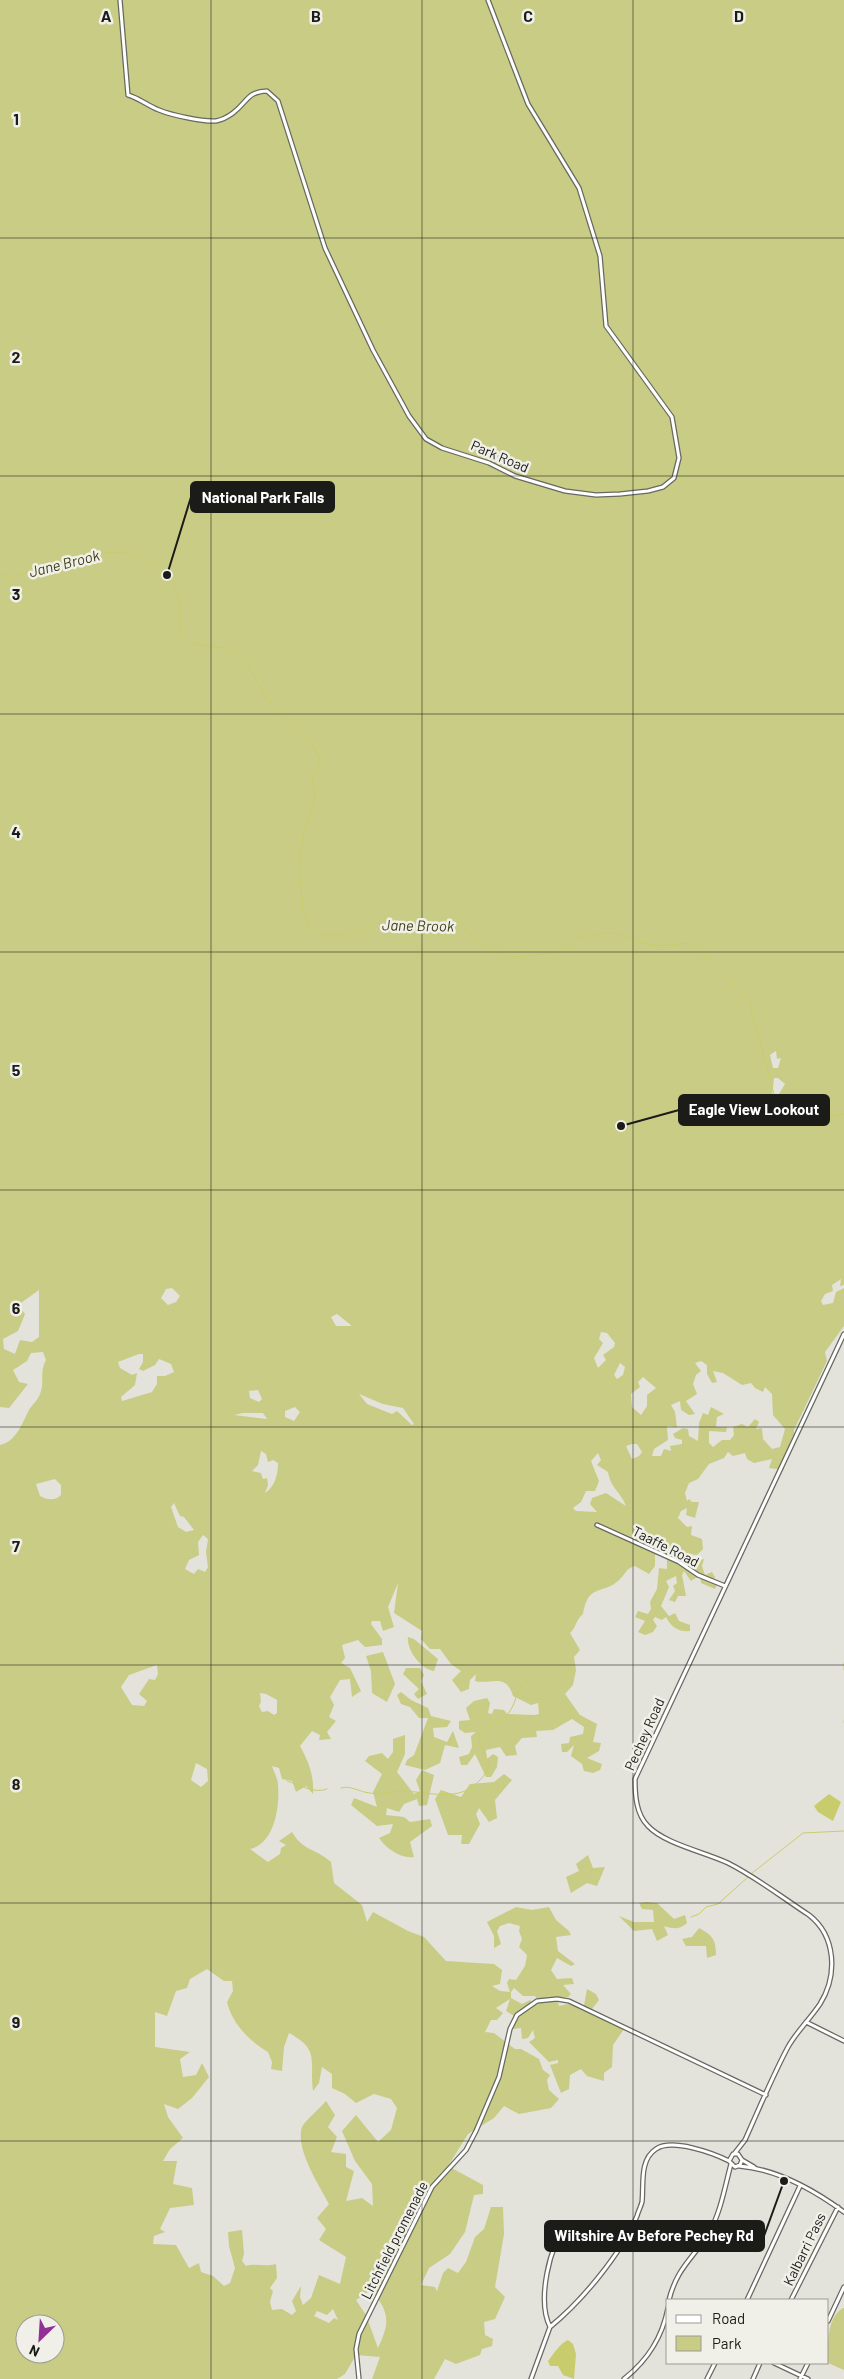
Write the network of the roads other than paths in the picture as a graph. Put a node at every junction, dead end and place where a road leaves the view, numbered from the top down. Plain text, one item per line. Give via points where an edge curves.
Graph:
1 (120, 0) edge
2 (488, 0) edge
3 (844, 1334) edge
4 (597, 1525) dead end
5 (725, 1586) junction
6 (806, 2022) junction
7 (844, 2041) edge
8 (766, 2094) junction
9 (744, 2142) junction
10 (734, 2154) junction
11 (717, 2155) junction
12 (742, 2158) junction
13 (730, 2162) junction
14 (738, 2166) junction
15 (757, 2168) junction
16 (729, 2176) junction
17 (800, 2186) junction
18 (838, 2208) junction
19 (844, 2212) edge
20 (568, 2223) dead end
21 (844, 2287) edge
22 (669, 2299) edge
23 (747, 2299) edge
24 (792, 2299) edge
25 (838, 2299) junction
26 (844, 2301) edge
27 (666, 2317) edge
28 (829, 2319) edge
29 (550, 2327) junction
30 (714, 2364) edge
31 (760, 2364) edge
32 (776, 2364) edge
33 (808, 2364) edge
34 (801, 2377) edge
35 (359, 2379) edge
36 (532, 2379) edge
37 (624, 2379) edge
38 (707, 2379) edge
39 (753, 2379) edge
40 (808, 2379) edge

1 - 2 street, Park Road via 128,95 159,110 218,121 233,113 256,92 267,91 278,101 325,248 373,350 426,439 515,476 565,490 596,495 663,487 674,478 680,458 672,417 606,326 600,256 579,188 528,104
3 - 5 street, Pechey Road
4 - 5 street, Taaffe Road
5 - 6 street, Pechey Road via 638,1770 635,1793 638,1810 657,1834 731,1864 820,1924 829,1942 832,1965 820,2003
6 - 7 street
6 - 8 street, Pechey Road via 789,2045
8 - 9 street, Pechey Road
8 - 35 street, Litchfield promenade via 569,2001 549,1999 527,2006 517,2015 510,2029 499,2077 470,2144 432,2187 359,2334 356,2349
9 - 10 street, Pechey Road
9 - 12 street, Pechey Road
10 - 11 street
10 - 12 street
10 - 13 street, Pechey Road
11 - 13 street
11 - 29 street via 677,2145 658,2147 650,2153 642,2180 642,2202 622,2246 593,2285
12 - 14 street, Pechey Road
12 - 15 street
13 - 14 street
13 - 16 street
14 - 15 street
14 - 16 street
15 - 17 street
16 - 22 street via 714,2222 682,2266
17 - 18 street
17 - 23 street
18 - 19 street
18 - 24 street, Kalbarri Pass
20 - 29 street via 557,2238 544,2295 545,2315
21 - 25 street
25 - 26 street
25 - 28 street
27 - 37 street via 649,2356
29 - 36 street
30 - 38 street
31 - 39 street
32 - 34 street
33 - 34 street
34 - 40 street

